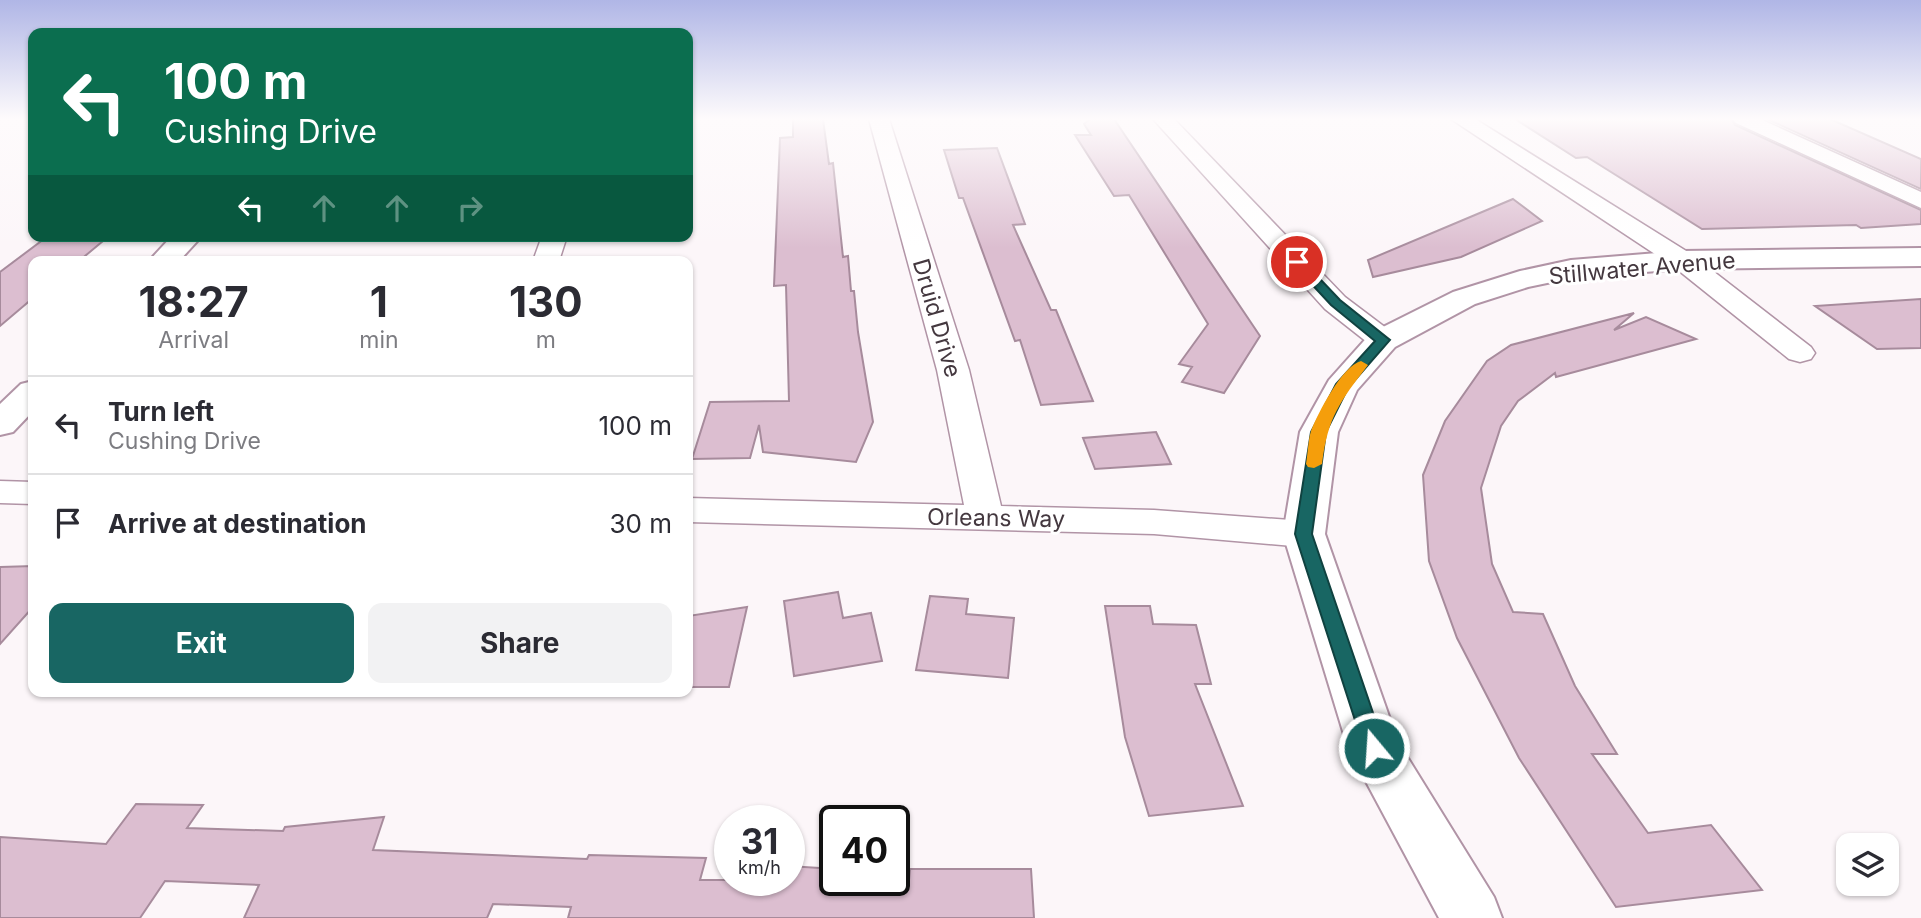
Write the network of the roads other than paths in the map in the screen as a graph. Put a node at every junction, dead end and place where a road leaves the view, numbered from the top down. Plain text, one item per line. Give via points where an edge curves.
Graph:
1 (891, 162) edge
2 (1203, 162) edge
3 (1528, 162) edge
4 (1836, 162) edge
5 (1921, 201) edge
6 (182, 242) edge
7 (168, 256) edge
8 (1921, 257) edge
9 (1682, 260) junction
10 (1383, 340) junction
11 (1800, 353) dead end
12 (28, 396) edge
13 (0, 424) edge
14 (0, 492) edge
15 (28, 493) edge
16 (693, 510) edge
17 (985, 518) junction
18 (1304, 534) junction
19 (1472, 918) edge

1 - 17 street, Druid Drive via 953,370
2 - 10 street via 1335,303
3 - 9 street
4 - 5 street
6 - 7 street
8 - 9 street, Stillwater Avenue
9 - 10 street, Stillwater Avenue via 1571,269 1520,280 1464,298
9 - 11 street
10 - 18 street, Stillwater Avenue via 1341,387 1319,432
12 - 13 street
14 - 15 street
16 - 17 street, Orleans Way
17 - 18 street, Orleans Way via 1154,522
18 - 19 street, Stillwater Avenue via 1374,748

